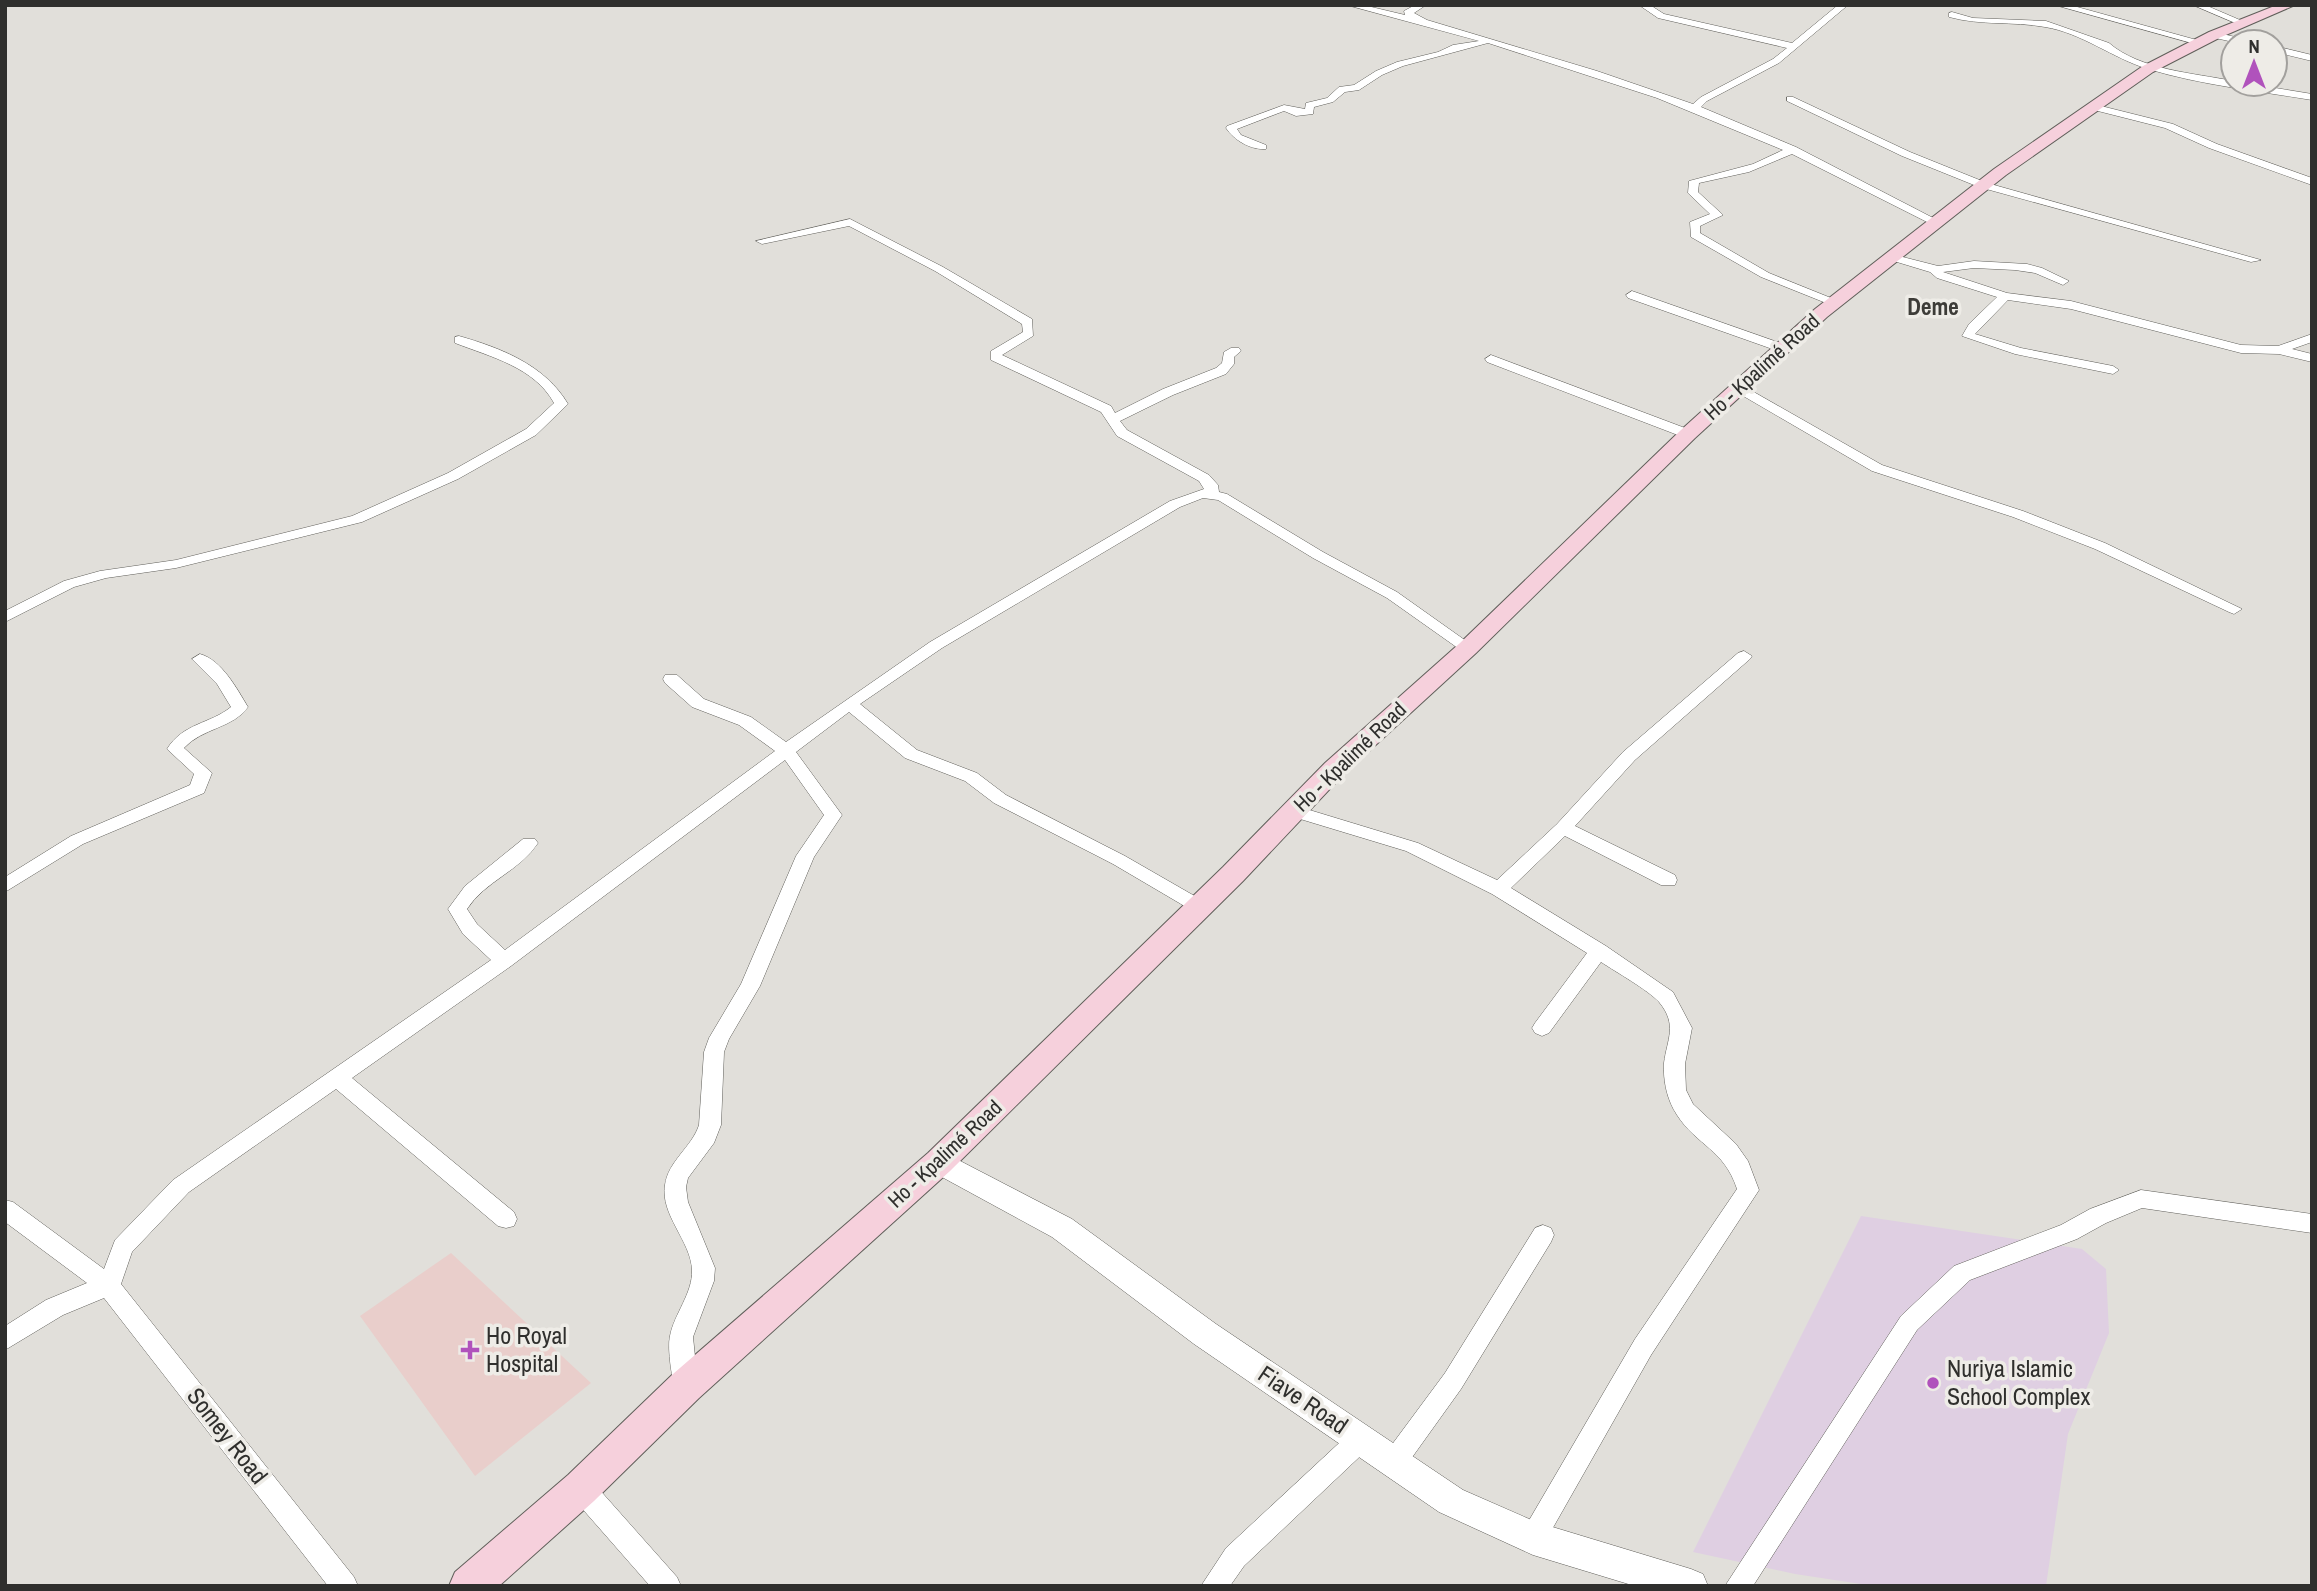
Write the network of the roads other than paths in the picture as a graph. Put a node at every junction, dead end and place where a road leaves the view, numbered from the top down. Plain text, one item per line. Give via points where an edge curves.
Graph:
1 (1351, 5) edge
2 (1422, 5) edge
3 (1643, 5) edge
4 (1844, 5) edge
5 (2059, 5) edge
6 (2197, 5) edge
7 (2289, 5) edge
8 (1952, 15) dead end
9 (1424, 22) junction
10 (2237, 28) edge
11 (2251, 28) edge
12 (2219, 36) edge
13 (2207, 38) junction
14 (1489, 42) junction
15 (1791, 46) junction
16 (2289, 52) edge
17 (2312, 58) edge
18 (2151, 67) junction
19 (2219, 81) edge
20 (2289, 93) edge
21 (2312, 97) edge
22 (1790, 99) dead end
23 (2093, 107) junction
24 (1695, 108) junction
25 (1262, 147) dead end
26 (1791, 149) junction
27 (2312, 182) edge
28 (1983, 186) junction
29 (1935, 222) junction
30 (762, 241) dead end
31 (1891, 257) junction
32 (2255, 260) dead end
33 (1938, 270) junction
34 (2063, 281) dead end
35 (1632, 295) dead end
36 (2005, 296) junction
37 (1835, 302) junction
38 (2312, 338) edge
39 (458, 340) dead end
40 (1782, 348) junction
41 (2279, 350) junction
42 (1235, 351) dead end
43 (2312, 358) edge
44 (1491, 359) dead end
45 (2113, 370) dead end
46 (1738, 387) junction
47 (1113, 419) junction
48 (1688, 434) junction
49 (1212, 494) junction
50 (2234, 609) dead end
51 (5, 617) edge
52 (1468, 648) junction
53 (1744, 656) dead end
54 (200, 659) dead end
55 (671, 679) dead end
56 (849, 704) junction
57 (786, 750) junction
58 (1293, 811) junction
59 (1563, 828) junction
60 (529, 843) dead end
61 (1668, 880) dead end
62 (5, 886) edge
63 (1499, 888) junction
64 (1198, 907) junction
65 (1600, 951) junction
66 (504, 961) junction
67 (1542, 1028) dead end
68 (336, 1077) junction
69 (939, 1162) junction
70 (5, 1209) edge
71 (506, 1219) dead end
72 (2312, 1224) edge
73 (1543, 1235) dead end
74 (109, 1286) junction
75 (5, 1339) edge
76 (686, 1386) junction
77 (1361, 1439) junction
78 (1394, 1462) junction
79 (580, 1488) junction
80 (1533, 1538) junction
81 (345, 1586) edge
82 (469, 1586) edge
83 (668, 1586) edge
84 (1214, 1586) edge
85 (1691, 1586) edge
86 (1738, 1586) edge

1 - 9 street
2 - 9 street via 1407,13
3 - 15 street via 1661,16
4 - 15 street
5 - 13 street
6 - 10 street
7 - 11 main road, Ho - Kpalimé Road
8 - 18 street via 1973,21 2046,24
9 - 14 street
12 - 13 main road, Ho - Kpalimé Road
13 - 18 main road, Ho - Kpalimé Road
14 - 24 street
14 - 25 street via 1400,64 1356,88 1342,89 1330,100 1308,104 1310,113 1284,108 1231,128 1237,137
15 - 24 street via 1776,61
16 - 17 street
18 - 19 street
18 - 23 main road, Ho - Kpalimé Road
20 - 21 street
22 - 28 street
23 - 27 street via 2169,126
23 - 28 main road, Ho - Kpalimé Road
24 - 26 street
26 - 29 street
26 - 37 street via 1740,173 1694,181 1693,193 1717,215 1694,223 1696,235 1756,270
28 - 29 main road, Ho - Kpalimé Road
28 - 32 street
29 - 31 main road, Ho - Kpalimé Road
30 - 47 street via 850,222 864,228 1028,322 1024,338 995,357 1089,400 1110,412
31 - 33 street
31 - 37 main road, Ho - Kpalimé Road
33 - 34 street via 2019,268
33 - 36 street via 1941,276
35 - 40 street
36 - 41 street via 2071,305 2242,349
36 - 45 street via 1973,325 1968,336
37 - 40 main road, Ho - Kpalimé Road
38 - 41 street
39 - 51 street via 528,368 554,387 561,404 531,432 453,476 357,519 176,564 69,584
40 - 46 main road, Ho - Kpalimé Road
41 - 43 street
42 - 47 street via 1228,355 1222,371
44 - 48 street
46 - 48 main road, Ho - Kpalimé Road
46 - 50 street via 1877,468 2100,546
47 - 49 street via 1122,433 1204,478
48 - 52 main road, Ho - Kpalimé Road
49 - 52 street via 1392,595
49 - 56 street via 1194,495 1175,504 936,645
52 - 58 main road, Ho - Kpalimé Road
53 - 59 street via 1629,757
54 - 62 street via 223,681 240,707 177,744 175,749 203,773 198,789 77,840
55 - 57 street via 698,704 745,721
56 - 57 street
56 - 64 street via 911,754 971,777 1000,799
57 - 66 street
57 - 76 street via 833,815 805,856 750,986 719,1038 714,1052 710,1125 678,1175 677,1202 704,1268 681,1337
58 - 63 street via 1412,848
58 - 64 main road, Ho - Kpalimé Road
59 - 61 street
59 - 63 street
60 - 66 street via 462,899 457,909 470,929
63 - 65 street
64 - 69 main road, Ho - Kpalimé Road
65 - 67 street
65 - 80 street via 1666,998 1674,1010 1682,1028 1675,1052 1675,1090 1685,1114 1746,1174 1748,1190 1643,1347
66 - 68 street
68 - 71 street
68 - 74 street via 181,1186 123,1247
69 - 76 main road, Ho - Kpalimé Road
69 - 77 street, Fiave Road via 1062,1228 1205,1334
70 - 74 street, Somey Road
72 - 86 street via 2141,1199 1962,1273 1909,1323
73 - 78 street via 1453,1381
74 - 75 street via 76,1295
74 - 81 street, Somey Road
76 - 79 main road, Ho - Kpalimé Road
77 - 78 street, Fiave Road
77 - 84 street via 1235,1557
78 - 80 street, Fiave Road via 1451,1501
79 - 82 main road, Ho - Kpalimé Road
79 - 83 street
80 - 85 street, Fiave Road

